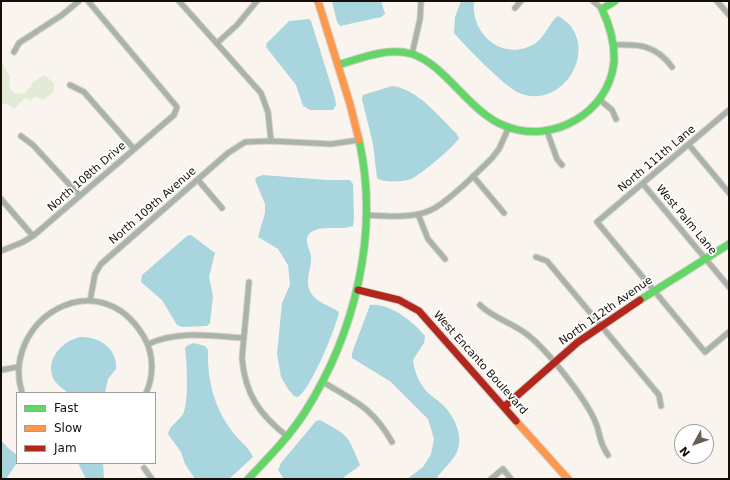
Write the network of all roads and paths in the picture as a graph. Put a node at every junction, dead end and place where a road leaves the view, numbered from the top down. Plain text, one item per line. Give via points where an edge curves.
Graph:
1 (79, 1) edge
2 (88, 1) edge
3 (180, 1) edge
4 (257, 1) edge
5 (318, 1) edge
6 (421, 1) edge
7 (521, 1) edge
8 (593, 1) edge
9 (615, 1) edge
10 (718, 1) edge
11 (515, 8) dead end
12 (602, 9) junction
13 (729, 15) edge
14 (217, 43) junction
15 (614, 45) junction
16 (14, 52) dead end
17 (412, 54) junction
18 (338, 65) junction
19 (672, 67) dead end
20 (70, 86) dead end
21 (599, 99) junction
22 (729, 110) edge
23 (616, 119) dead end
24 (508, 128) junction
25 (547, 131) junction
26 (21, 136) dead end
27 (359, 140) junction
28 (271, 141) junction
29 (689, 145) junction
30 (134, 149) junction
31 (562, 165) dead end
32 (473, 176) junction
33 (198, 180) junction
34 (643, 184) junction
35 (729, 192) edge
36 (80, 196) junction
37 (1, 199) edge
38 (222, 208) dead end
39 (504, 213) dead end
40 (418, 214) junction
41 (366, 215) junction
42 (33, 236) junction
43 (729, 244) edge
44 (1, 251) edge
45 (536, 257) dead end
46 (446, 259) dead end
47 (706, 259) junction
48 (249, 282) dead end
49 (729, 287) edge
50 (358, 290) junction
51 (655, 291) junction
52 (90, 301) junction
53 (480, 305) dead end
54 (601, 326) junction
55 (729, 332) edge
56 (244, 338) junction
57 (148, 344) junction
58 (553, 363) junction
59 (18, 367) junction
60 (1, 370) edge
61 (323, 382) junction
62 (22, 392) edge
63 (146, 392) edge
64 (661, 406) dead end
65 (504, 407) junction
66 (288, 437) junction
67 (392, 442) dead end
68 (608, 455) dead end
69 (144, 468) dead end
70 (152, 479) edge
71 (248, 479) edge
72 (491, 479) edge
73 (511, 479) edge
74 (567, 479) edge

1 - 16 street via 19,43
2 - 30 street, North 108th Drive via 178,107 174,114
3 - 14 street
4 - 14 street via 238,25
5 - 18 street
6 - 17 street via 420,19
7 - 11 street
8 - 12 street
9 - 12 street
10 - 13 street
12 - 15 street via 610,26
14 - 28 street via 261,93 268,112
15 - 19 street via 646,46 665,57
15 - 21 street via 610,79
17 - 18 street via 388,51
17 - 24 street via 439,72 487,117
18 - 27 street
20 - 30 street via 84,92
21 - 23 street via 612,110
21 - 25 street via 573,122 563,128
22 - 29 street, North 111th Lane
24 - 25 street via 531,132
24 - 32 street via 497,153
25 - 31 street
26 - 36 street via 34,145
27 - 28 street, North 109th Avenue via 308,144
27 - 41 street via 364,168
28 - 33 street, North 109th Avenue via 245,142 228,153
29 - 34 street, North 111th Lane
29 - 35 street
30 - 36 street, North 108th Drive
32 - 39 street
32 - 40 street via 436,207
33 - 38 street
33 - 52 street, North 109th Avenue via 101,264 95,274
34 - 47 street, West Palm Lane
34 - 51 street, North 111th Lane via 597,222
36 - 42 street, North 108th Drive
37 - 42 street
40 - 41 street
40 - 46 street via 428,239
41 - 50 street
42 - 44 street, North 108th Drive
43 - 47 street, North 112th Avenue
45 - 54 street via 547,261
47 - 49 street, West Palm Lane
47 - 51 street, North 112th Avenue
48 - 56 street
50 - 61 street via 341,344
50 - 65 street, West Encanto Boulevard via 399,300 419,311
51 - 54 street, North 112th Avenue
51 - 55 street via 705,352
52 - 57 street via 113,307 126,315 138,327
52 - 59 street via 64,304 38,319 24,340 18,355
53 - 58 street via 489,314 509,322 529,336
54 - 58 street, North 112th Avenue
54 - 64 street via 658,395
56 - 57 street via 182,334
56 - 66 street via 243,370 253,400 261,413
57 - 63 street via 152,380
58 - 65 street, North 112th Avenue
58 - 68 street via 580,395 595,421 600,444
59 - 60 street
59 - 62 street
61 - 66 street via 308,410
61 - 67 street via 368,409 383,425
65 - 74 street, West Encanto Boulevard
66 - 71 street
69 - 70 street
72 - 73 street via 503,469

